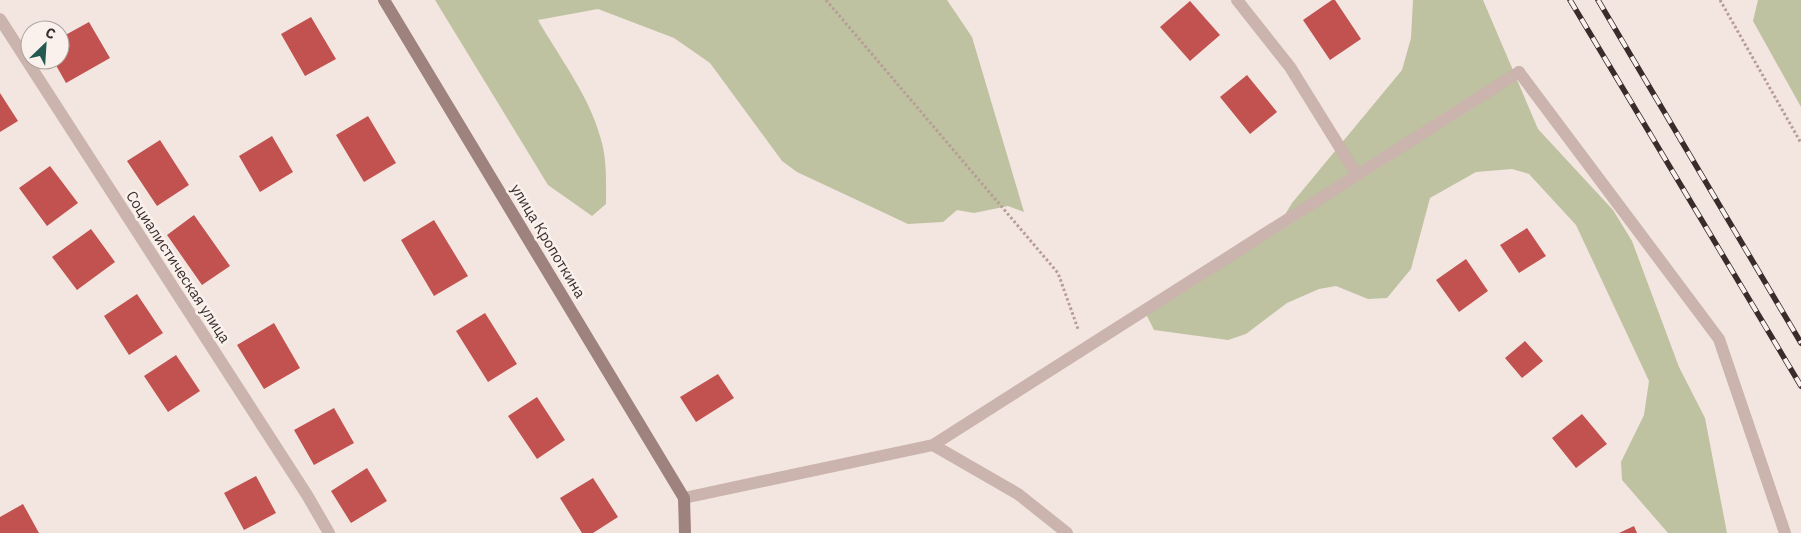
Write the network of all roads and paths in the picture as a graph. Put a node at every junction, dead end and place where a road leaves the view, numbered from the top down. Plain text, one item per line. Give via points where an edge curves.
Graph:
1 (384, 0) edge
2 (826, 0) edge
3 (1237, 0) edge
4 (1720, 0) edge
5 (0, 19) edge
6 (1801, 144) edge
7 (1357, 175) junction
8 (1084, 348) junction
9 (933, 445) junction
10 (684, 498) junction
11 (329, 533) edge
12 (684, 533) edge
13 (1068, 533) edge
14 (1784, 533) edge

1 - 10 main road, улица Кропоткина
2 - 8 path via 1058,273
3 - 7 street via 1290,67
4 - 6 path
5 - 11 street, Социалистическая улица
7 - 8 street
7 - 14 street via 1519,72 1719,338
8 - 9 street
9 - 10 street
9 - 13 street via 1018,494
10 - 12 main road

